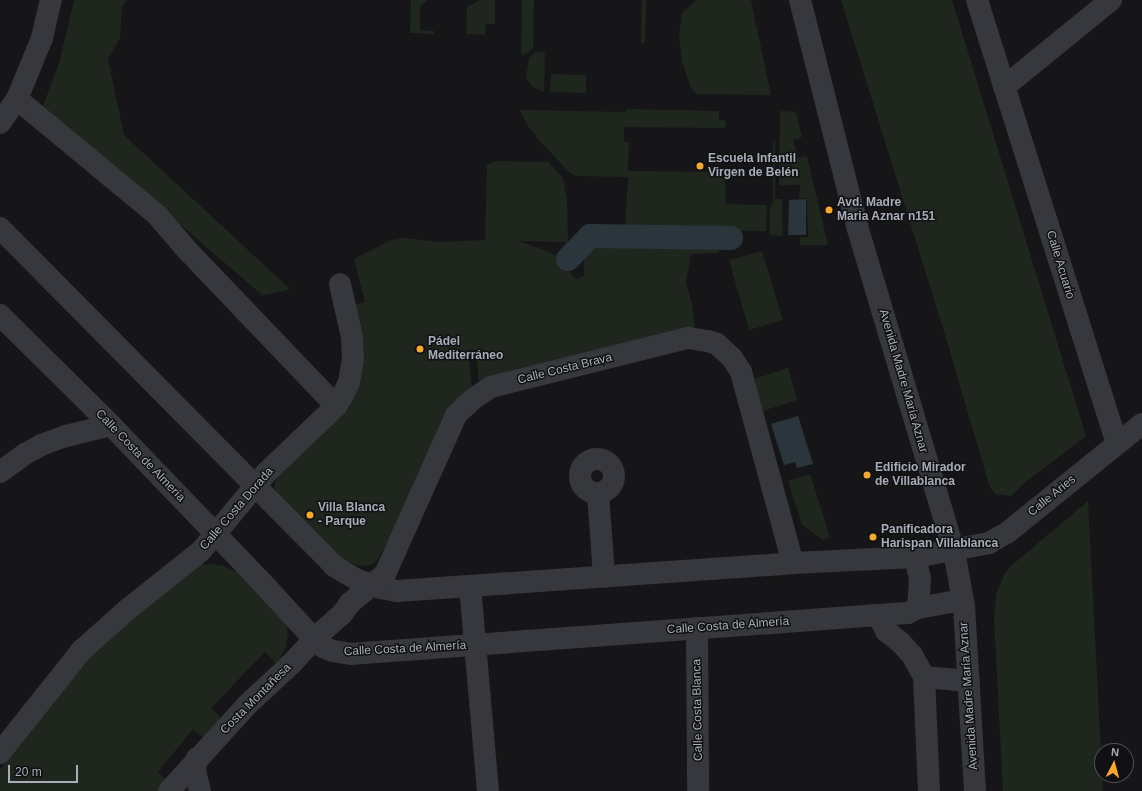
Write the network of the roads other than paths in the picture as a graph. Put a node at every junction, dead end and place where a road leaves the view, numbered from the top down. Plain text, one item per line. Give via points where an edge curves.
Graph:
1 (51, 0) edge
2 (800, 0) edge
3 (977, 0) edge
4 (1111, 0) edge
5 (1004, 87) junction
6 (17, 99) junction
7 (0, 123) edge
8 (0, 228) edge
9 (340, 284) dead end
10 (0, 315) edge
11 (336, 406) junction
12 (1142, 424) edge
13 (112, 425) junction
14 (1117, 443) junction
15 (0, 472) edge
16 (257, 486) junction
17 (598, 493) dead end
18 (215, 534) junction
19 (954, 551) junction
20 (915, 557) junction
21 (793, 563) junction
22 (604, 577) junction
23 (372, 586) junction
24 (470, 586) junction
25 (962, 600) junction
26 (918, 608) junction
27 (878, 615) junction
28 (696, 628) junction
29 (314, 639) junction
30 (474, 646) junction
31 (924, 677) junction
32 (969, 681) junction
33 (0, 753) edge
34 (197, 758) junction
35 (169, 791) edge
36 (200, 791) edge
37 (488, 791) edge
38 (698, 791) edge
39 (929, 791) edge
40 (975, 791) edge

1 - 6 street via 42,38
2 - 19 street, Avenida Madre María Aznar via 857,226
3 - 5 street, Calle Acuario
4 - 5 street
5 - 14 street, Calle Acuario
6 - 7 street
6 - 11 street via 157,214 187,250
8 - 16 street
9 - 11 street, Calle Costa Dorada via 352,337 353,359 344,396
10 - 13 street, Calle Costa de Almería
11 - 16 street, Calle Costa Dorada via 266,473
12 - 14 street, Calle Aries
13 - 15 street via 62,437 41,445
13 - 18 street, Calle Costa de Almería
14 - 19 street, Calle Aries via 1008,532 989,543
16 - 18 street, Calle Costa Dorada
16 - 23 street via 334,566
17 - 22 street
18 - 29 street, Calle Costa de Almería
18 - 33 street, Calle Costa Dorada via 201,551 86,646
19 - 20 street
19 - 25 street, Avenida Madre María Aznar
20 - 21 street
20 - 26 street via 920,579
21 - 22 street
21 - 23 street, Calle Costa Brava via 738,366 717,344 688,338 491,387 472,399 456,416 385,574
22 - 24 street
23 - 24 street via 396,591
23 - 29 street, Calle Costa Brava via 350,603 342,614
24 - 30 street
25 - 26 street, Calle Costa de Almería
25 - 32 street, Avenida Madre María Aznar
26 - 27 street, Calle Costa de Almería via 908,613
27 - 28 street, Calle Costa de Almería
27 - 31 street via 886,631 906,648
28 - 30 street, Calle Costa de Almería
28 - 38 street, Calle Costa Blanca
29 - 30 street, Calle Costa de Almería via 323,647 342,654
29 - 34 street, Costa Montañesa
30 - 37 street
31 - 32 street
31 - 39 street
32 - 40 street, Avenida Madre María Aznar
34 - 35 street, Costa Montañesa
34 - 36 street via 195,771

